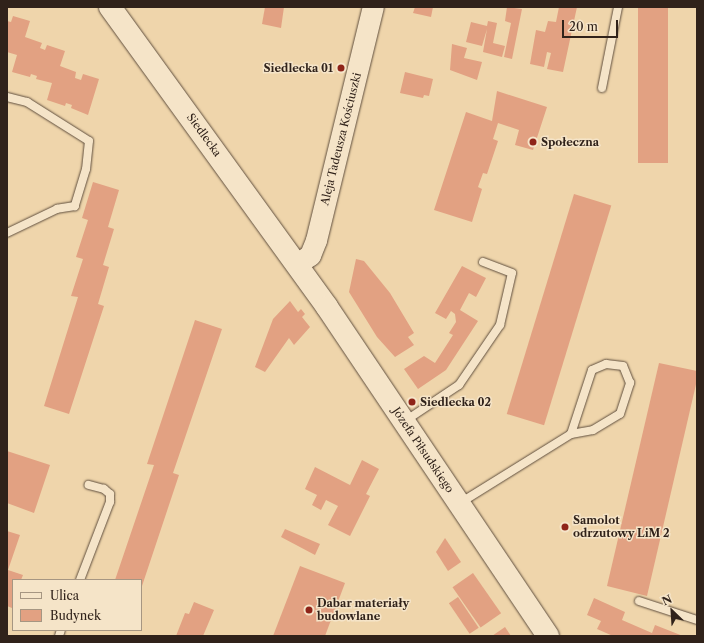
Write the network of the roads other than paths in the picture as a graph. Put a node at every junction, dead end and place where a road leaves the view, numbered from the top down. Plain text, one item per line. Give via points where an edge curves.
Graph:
1 (110, 7) edge
2 (373, 7) edge
3 (618, 7) edge
4 (602, 88) dead end
5 (7, 98) edge
6 (7, 233) edge
7 (483, 262) dead end
8 (297, 264) junction
9 (404, 421) junction
10 (571, 434) junction
11 (89, 485) dead end
12 (459, 504) junction
13 (80, 579) edge
14 (639, 601) dead end
15 (697, 620) edge
16 (548, 636) edge

1 - 8 main road, Siedlecka
2 - 8 street, Aleja Tadeusza Kościuszki via 316,240 310,255
3 - 4 lane
5 - 6 lane via 27,102 89,141 86,169 75,206 57,209
7 - 9 lane via 512,273 500,325 459,385
8 - 9 main road, Józefa Piłsudskiego
9 - 12 main road, Józefa Piłsudskiego
10 - 10 lane via 593,430 620,414 630,383 623,366 606,364 592,370
10 - 12 lane
11 - 13 lane via 104,489 110,494 110,502
12 - 16 main road, Józefa Piłsudskiego
14 - 15 lane

